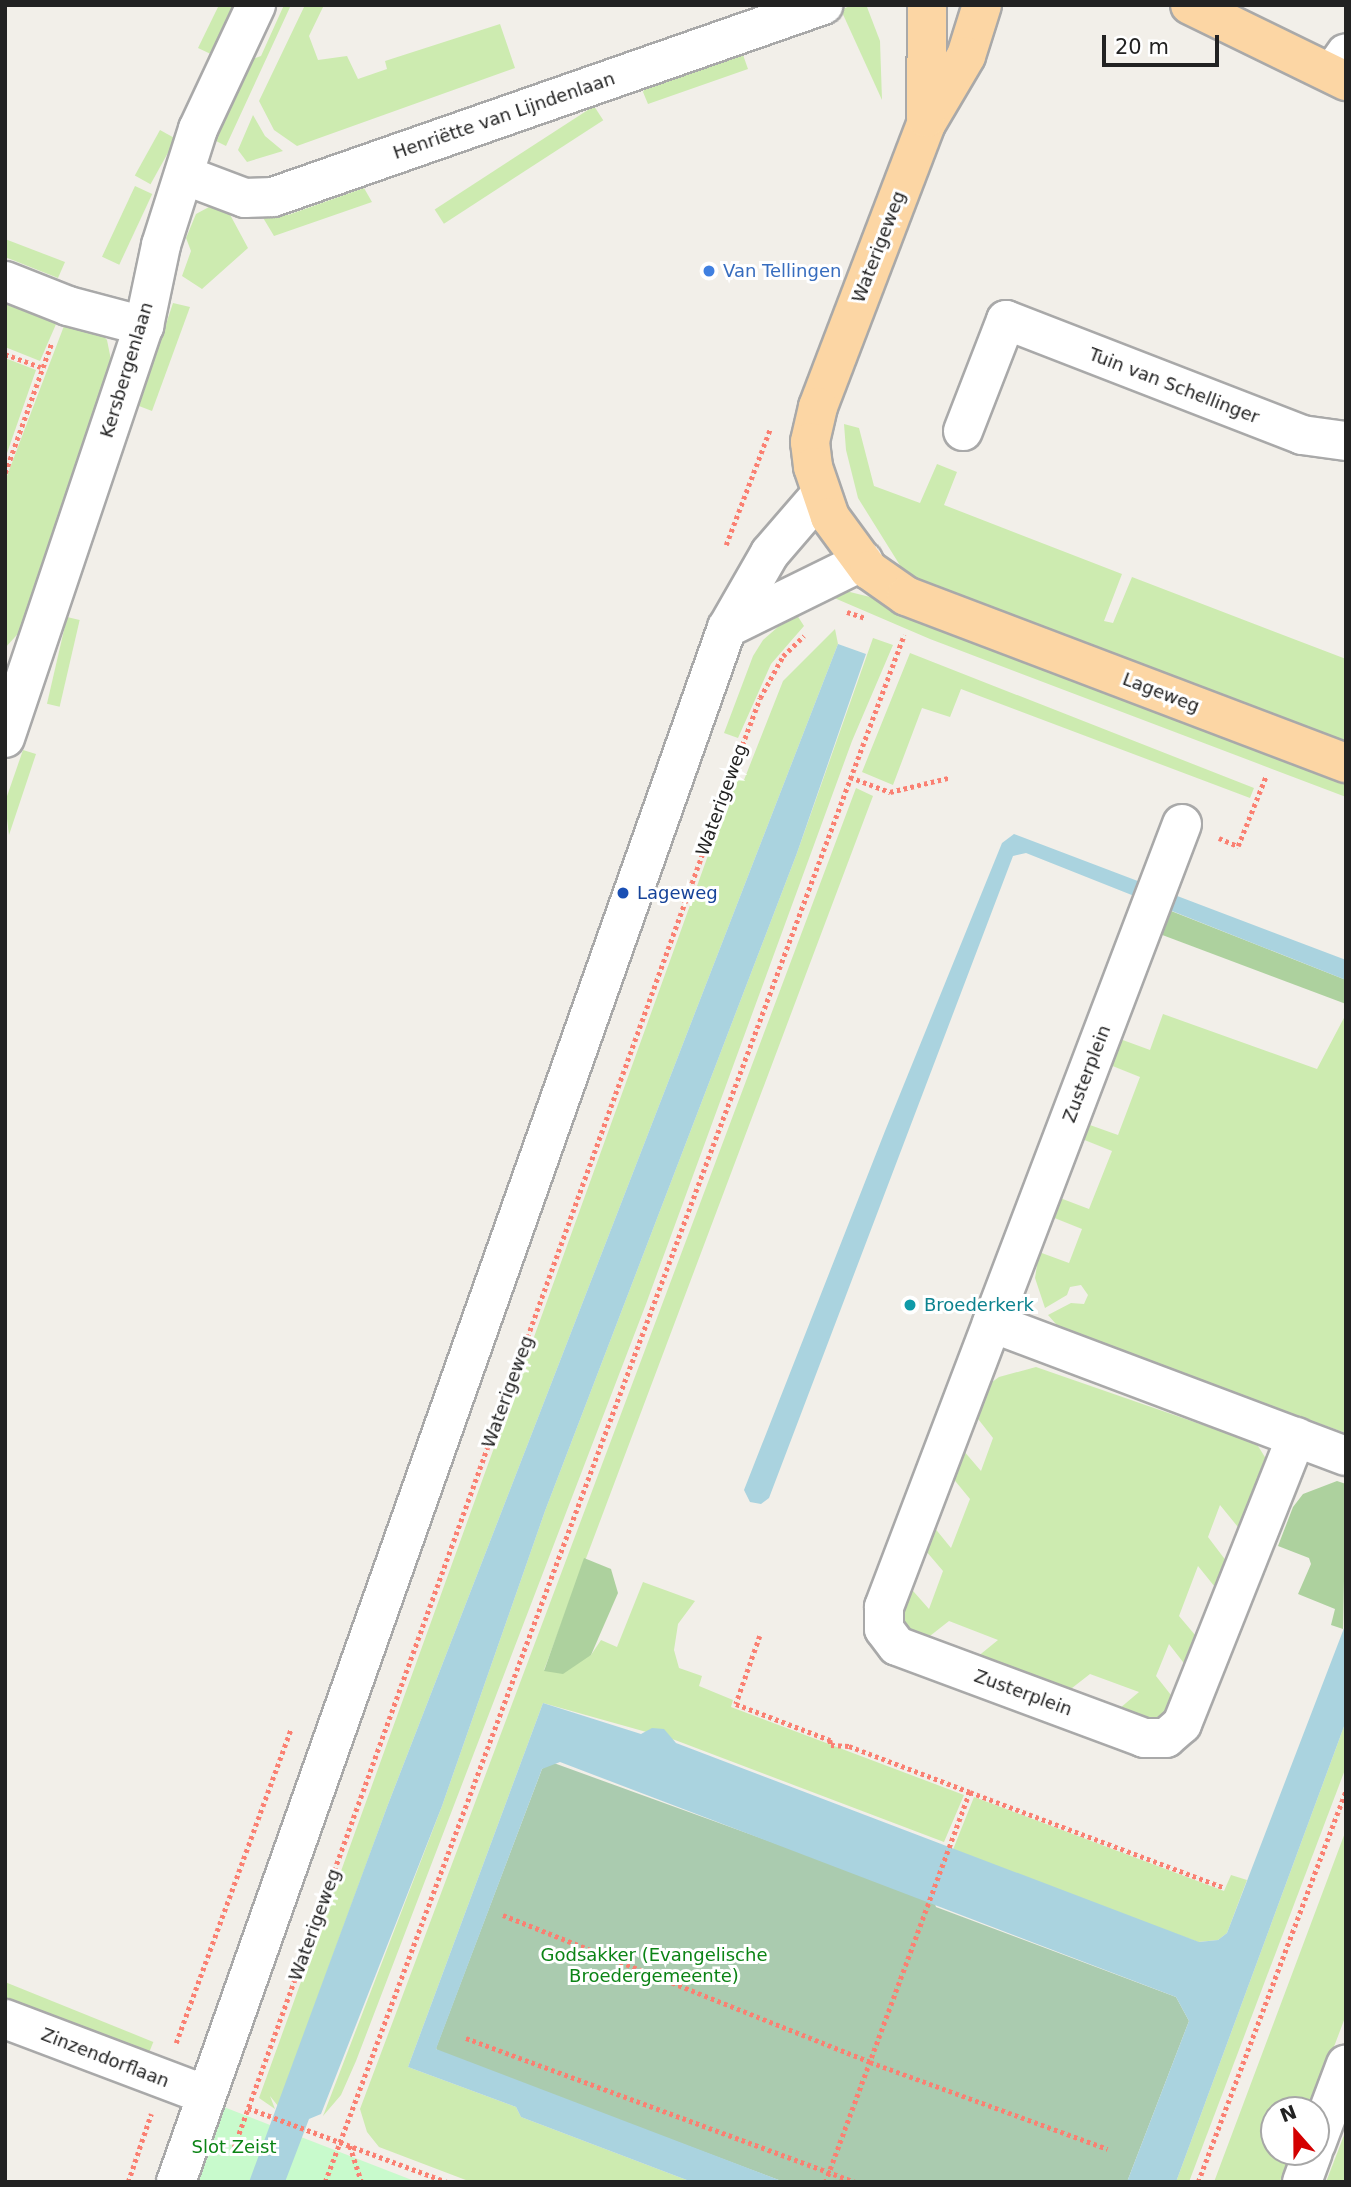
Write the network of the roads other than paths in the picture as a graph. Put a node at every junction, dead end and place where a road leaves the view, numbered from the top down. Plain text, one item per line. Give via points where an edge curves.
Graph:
1 (256, 5) edge
2 (823, 5) edge
3 (927, 5) edge
4 (982, 5) edge
5 (1190, 5) edge
6 (1341, 69) edge
7 (926, 124) junction
8 (184, 175) junction
9 (5, 281) edge
10 (144, 326) junction
11 (962, 431) dead end
12 (1346, 441) edge
13 (821, 494) junction
14 (863, 561) junction
15 (727, 628) junction
16 (16, 674) edge
17 (5, 738) edge
18 (1346, 763) edge
19 (1182, 824) road end
20 (992, 1323) junction
21 (1296, 1437) junction
22 (1346, 1456) edge
23 (5, 2019) edge
24 (1346, 2064) edge
25 (206, 2095) junction
26 (1330, 2107) edge
27 (176, 2182) edge

1 - 8 street, Kersbergenlaan via 198,129
2 - 8 street, Henriëtte van Lijndenlaan via 273,197 244,198
3 - 7 main road, Waterigeweg
4 - 7 main road, Waterigeweg via 966,56
5 - 6 main road
7 - 13 main road, Waterigeweg via 818,407 810,442
8 - 10 street, Kersbergenlaan via 161,245
9 - 10 street via 68,306
10 - 16 street, Kersbergenlaan
11 - 12 street, Tuin van Schellinger via 1006,320 1302,435
13 - 14 main road, Lageweg via 830,517
13 - 15 street via 770,553
14 - 15 street
14 - 18 main road, Lageweg via 878,580 906,596
15 - 25 street
16 - 17 street, Kersbergenlaan
19 - 20 street, Zusterplein
20 - 21 street
20 - 21 street, Zusterplein via 884,1607 884,1629 897,1646 910,1651 1144,1738 1166,1738 1182,1724
21 - 22 street
23 - 25 street, Zinzendorflaan
24 - 26 street
25 - 27 street

